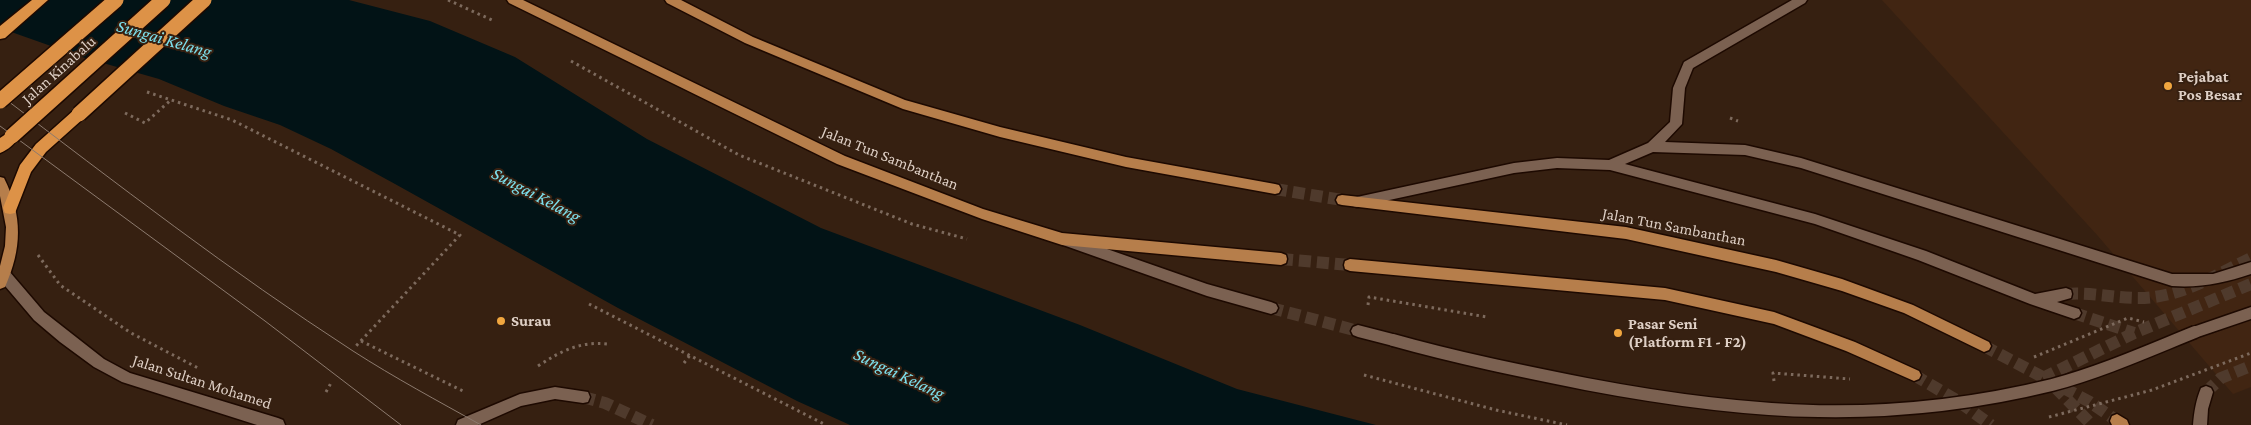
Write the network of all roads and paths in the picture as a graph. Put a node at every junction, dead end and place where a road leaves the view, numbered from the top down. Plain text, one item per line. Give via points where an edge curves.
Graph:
1 (41, 0) edge
2 (116, 0) edge
3 (163, 0) edge
4 (204, 0) edge
5 (512, 0) edge
6 (671, 0) edge
7 (1801, 0) edge
8 (0, 34) edge
9 (146, 92) dead end
10 (172, 99) junction
11 (0, 101) edge
12 (123, 112) dead end
13 (0, 147) edge
14 (1652, 147) junction
15 (1610, 166) junction
16 (0, 182) edge
17 (1275, 189) tunnel mouth
18 (1348, 201) joint
19 (10, 208) junction
20 (1062, 239) junction
21 (33, 248) dead end
22 (1281, 259) tunnel mouth
23 (1350, 265) tunnel mouth
24 (2251, 268) edge
25 (2, 279) edge
26 (2066, 294) tunnel mouth
27 (2036, 300) junction
28 (589, 304) dead end
29 (1271, 308) tunnel mouth
30 (2074, 313) tunnel mouth
31 (2251, 313) edge
32 (1486, 317) dead end
33 (2147, 322) dead end
34 (1360, 332) joint
35 (360, 341) junction
36 (608, 344) dead end
37 (356, 346) dead end
38 (1984, 346) tunnel mouth
39 (2251, 353) edge
40 (690, 355) junction
41 (2029, 359) dead end
42 (684, 363) dead end
43 (537, 367) dead end
44 (202, 370) dead end
45 (1364, 375) dead end
46 (1914, 375) tunnel mouth
47 (1850, 379) dead end
48 (331, 383) dead end
49 (326, 392) dead end
50 (2206, 392) tunnel mouth
51 (468, 393) dead end
52 (584, 397) tunnel mouth
53 (1778, 412) junction
54 (2047, 418) dead end
55 (278, 425) edge
56 (462, 425) edge
57 (826, 425) edge
58 (1567, 425) edge
59 (2200, 425) edge

1 - 8 highway
2 - 11 highway, Jalan Kinabalu, bridge
3 - 13 highway, Jalan Kinabalu, bridge
4 - 19 highway, bridge via 41,148 25,169
5 - 20 main road, Jalan Tun Sambanthan via 841,160 982,214
6 - 17 main road via 749,40 903,104 1000,132 1126,162
7 - 14 street via 1688,65 1679,88 1676,124
9 - 10 path
10 - 12 path via 144,122
10 - 35 path via 232,120 460,235
14 - 15 street
14 - 24 street via 1745,150 1801,163 2159,277 2196,283 2217,280
15 - 18 street via 1557,163 1514,168
15 - 27 street via 1816,219 1921,254
16 - 19 main road
18 - 38 main road, Jalan Tun Sambanthan via 1626,233 1776,266 1908,309
19 - 25 main road via 10,251
20 - 22 main road, Jalan Tun Sambanthan
20 - 29 street via 1208,290
21 - 44 path via 60,285 131,334
23 - 46 main road via 1666,294 1774,318 1850,346
25 - 55 street, Jalan Sultan Mohamed via 65,338 127,378
26 - 27 street
27 - 30 street
28 - 40 path
31 - 53 street, bridge via 2090,374 1975,401 1924,409 1863,413
32 - 34 path via 1369,297
33 - 41 path, bridge via 2128,318
34 - 53 street, bridge via 1478,363 1614,390 1700,405
35 - 37 path
35 - 51 path
36 - 43 path via 591,341 570,346
39 - 54 path, bridge via 2155,389
40 - 42 path
40 - 57 path
45 - 58 path
47 - 53 path via 1773,373
48 - 49 path
50 - 59 street
52 - 56 street via 555,393 520,400

